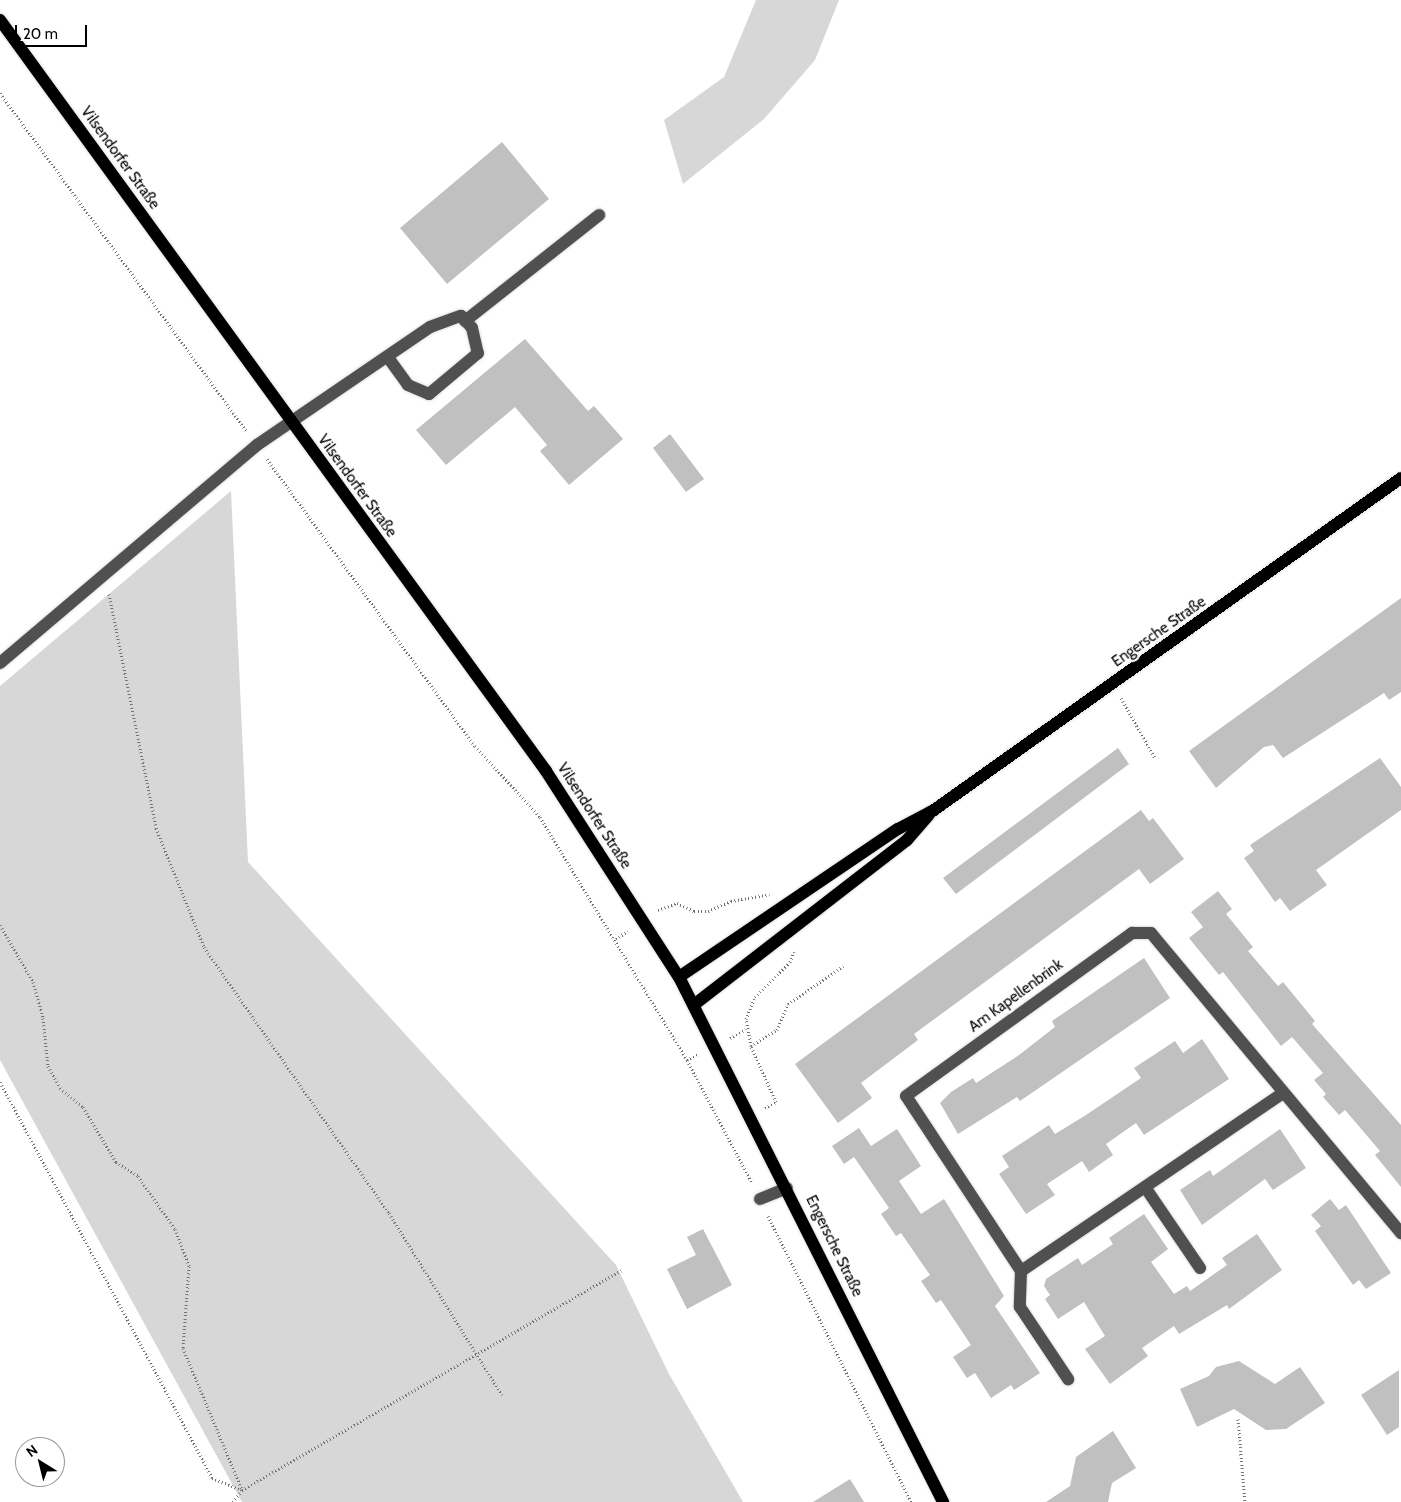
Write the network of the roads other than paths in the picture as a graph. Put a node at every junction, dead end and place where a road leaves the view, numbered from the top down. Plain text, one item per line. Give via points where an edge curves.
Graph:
1 (0, 20) edge
2 (599, 215) dead end
3 (466, 321) junction
4 (388, 357) junction
5 (289, 421) junction
6 (1401, 478) edge
7 (0, 663) edge
8 (934, 810) junction
9 (679, 977) junction
10 (695, 1004) junction
11 (1283, 1093) junction
12 (1145, 1187) junction
13 (787, 1188) junction
14 (760, 1199) road end
15 (1401, 1233) edge
16 (1200, 1268) dead end
17 (1022, 1271) junction
18 (1068, 1379) dead end
19 (943, 1502) edge

1 - 5 main road, Vilsendorfer Straße
2 - 3 street
3 - 4 street via 461,316 430,326
3 - 4 street via 472,328 478,353 428,394 408,385
4 - 5 street
5 - 7 street
5 - 9 main road, Vilsendorfer Straße via 546,771
6 - 8 main road, Engersche Straße
8 - 9 main road, Engersche Straße via 796,897
8 - 10 main road, Engersche Straße via 907,840
9 - 10 main road, Engersche Straße
10 - 13 main road, Engersche Straße
11 - 12 street
11 - 15 street, Am Kapellenbrink
11 - 17 street, Am Kapellenbrink via 1151,933 1132,933 906,1096
12 - 16 street
12 - 17 street
13 - 14 street
13 - 19 main road, Engersche Straße
17 - 18 street via 1020,1307

